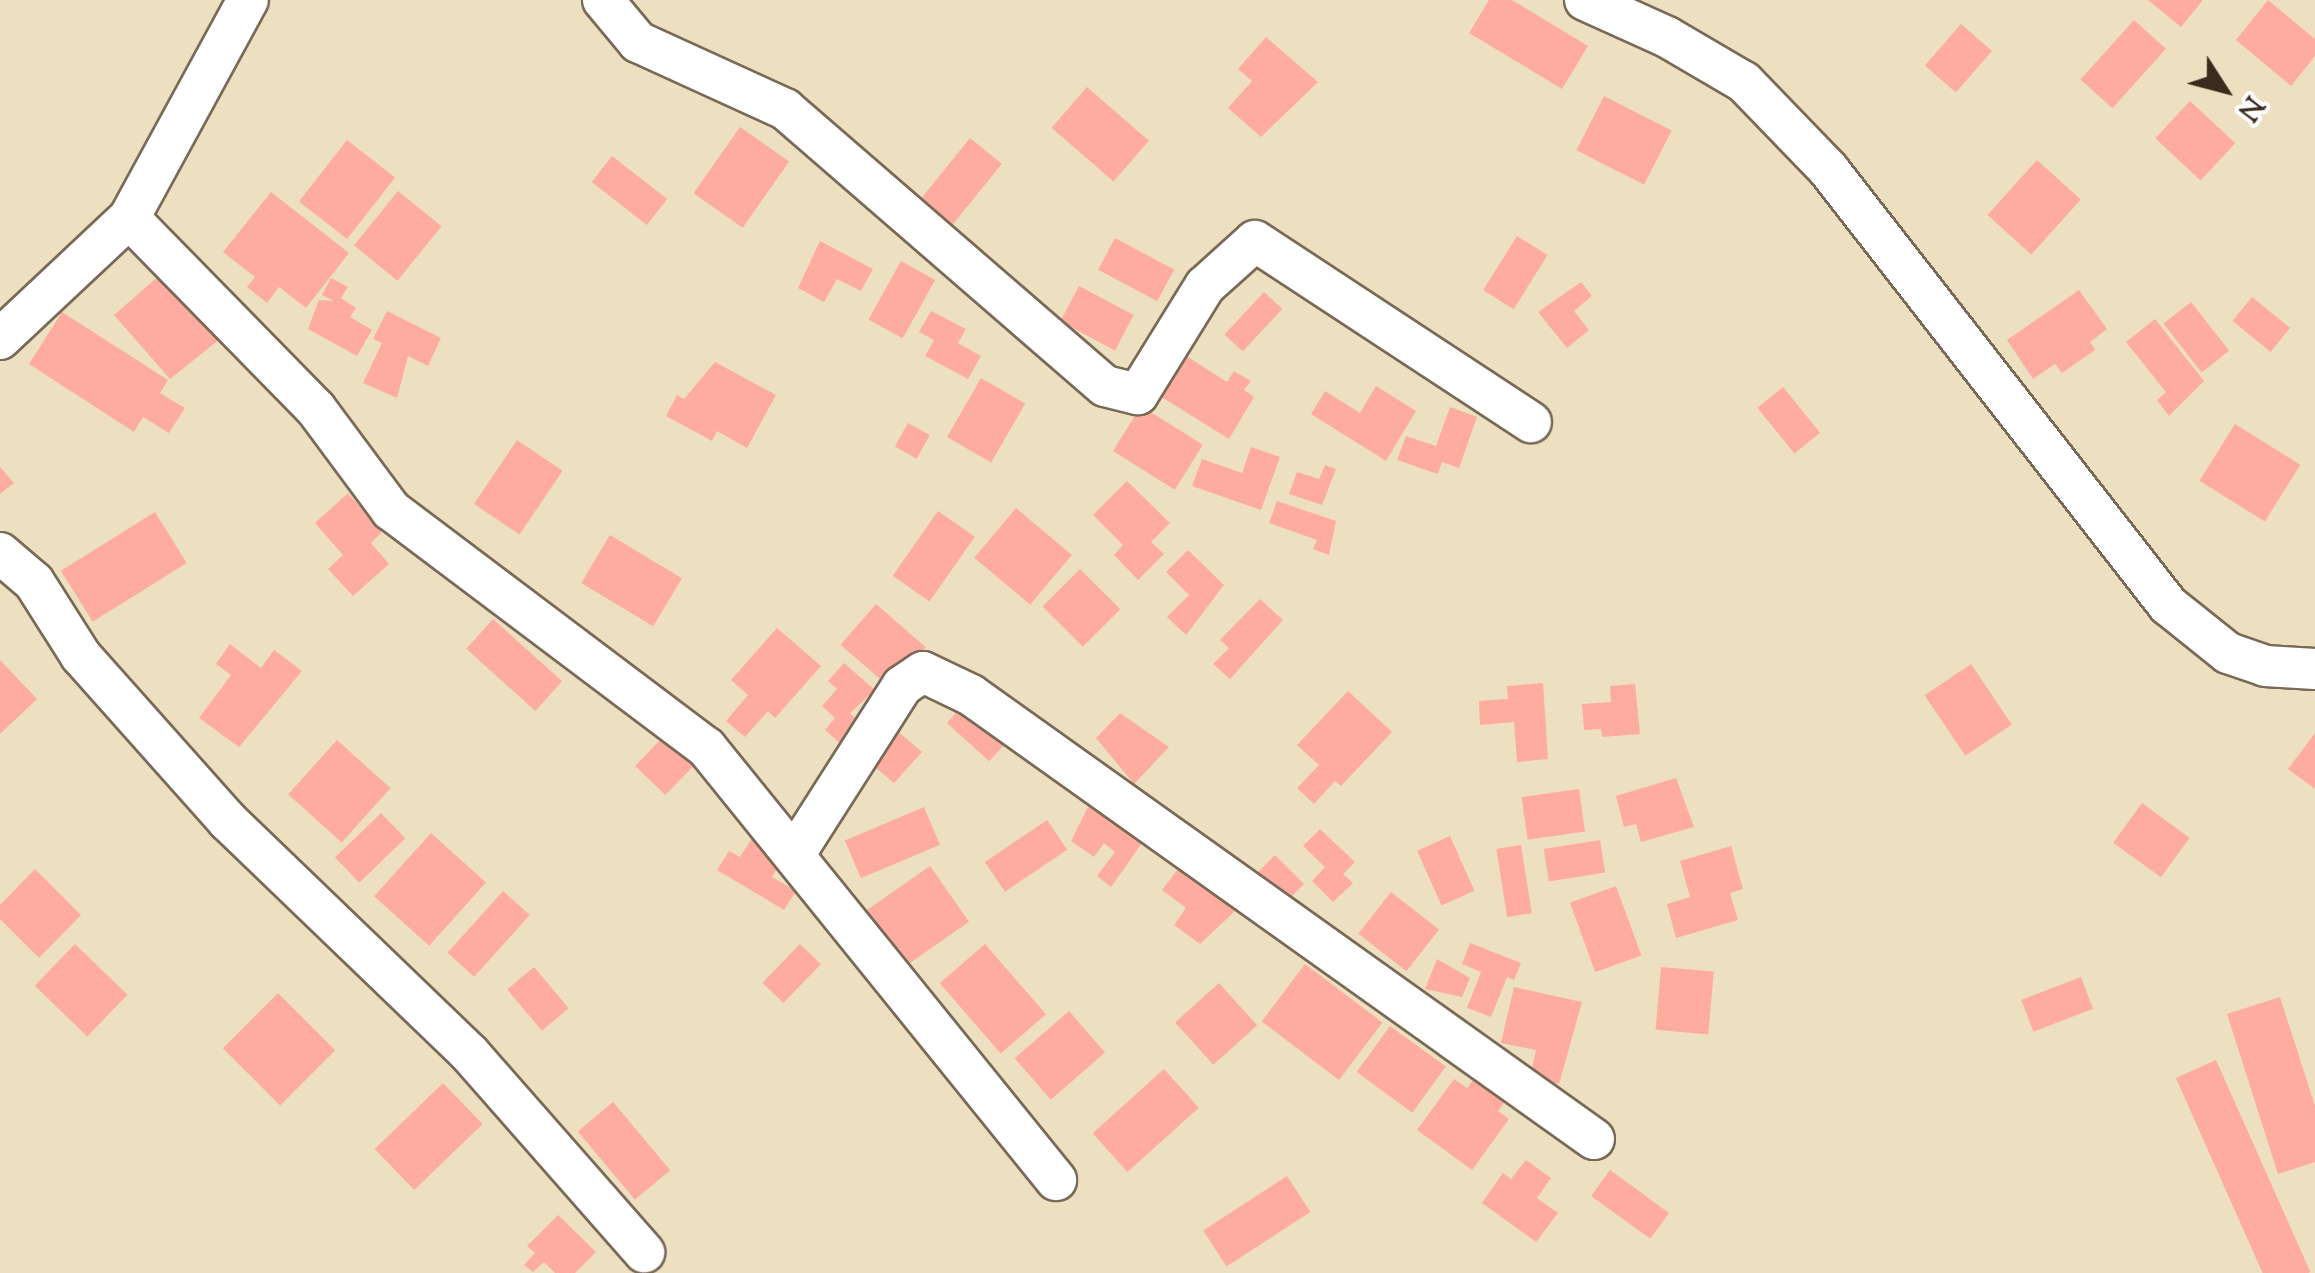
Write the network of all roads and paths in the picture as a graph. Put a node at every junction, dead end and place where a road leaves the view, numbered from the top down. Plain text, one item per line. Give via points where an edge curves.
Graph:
1 (248, 0) edge
2 (603, 0) edge
3 (1584, 0) edge
4 (129, 218) junction
5 (0, 339) edge
6 (1530, 422) dead end
7 (0, 553) edge
8 (2315, 668) edge
9 (796, 852) junction
10 (1594, 1139) dead end
11 (1056, 1180) dead end
12 (644, 1252) dead end

1 - 4 street
2 - 6 street via 638,42 784,109 1106,386 1138,394 1205,286 1255,242
3 - 8 street via 1668,36 1744,82 1816,156 2168,605 2228,653 2266,666
4 - 5 street
4 - 9 street via 316,408 391,510 706,747
7 - 12 street via 34,582 81,656 228,821 470,1054
9 - 10 street via 902,686 924,672 971,695
9 - 11 street

